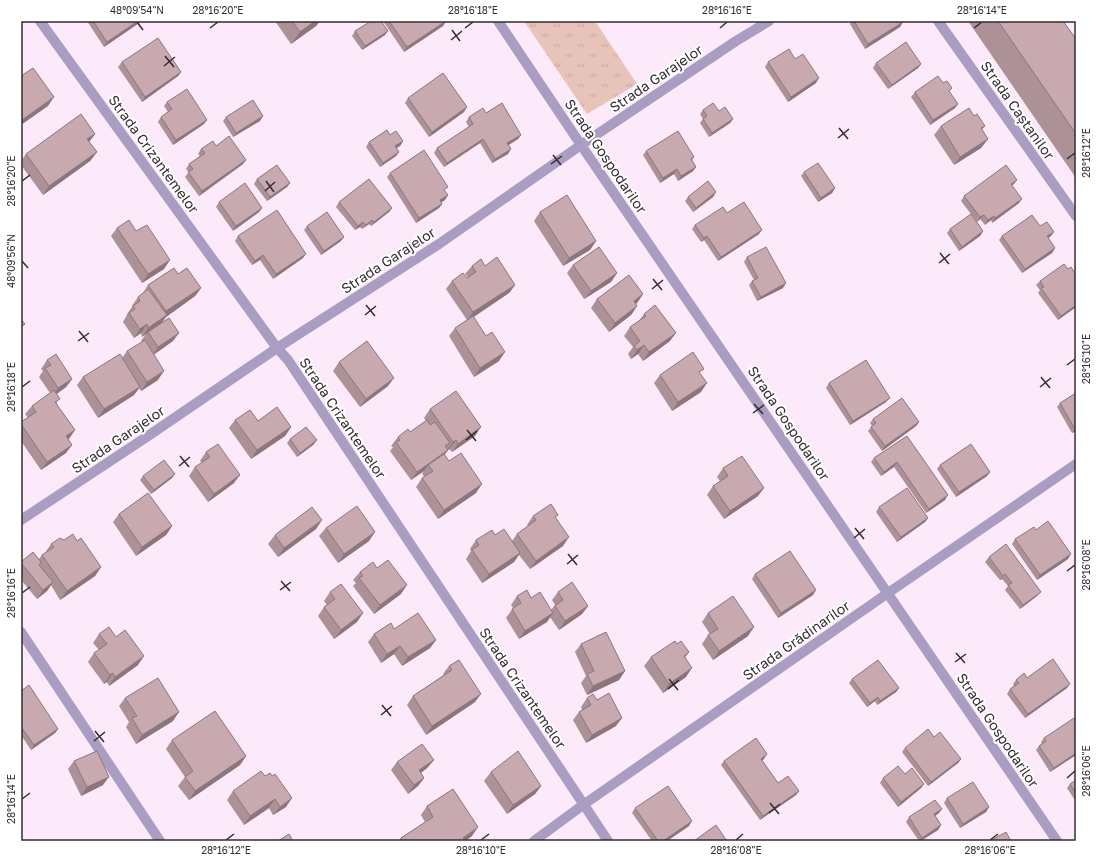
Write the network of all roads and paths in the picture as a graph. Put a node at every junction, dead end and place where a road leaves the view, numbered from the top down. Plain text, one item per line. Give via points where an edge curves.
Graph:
1 (40, 21) edge
2 (498, 21) edge
3 (769, 21) edge
4 (938, 21) edge
5 (581, 145) junction
6 (1076, 216) edge
7 (277, 348) junction
8 (1076, 464) edge
9 (21, 520) edge
10 (888, 593) junction
11 (21, 632) edge
12 (583, 805) junction
13 (160, 841) edge
14 (534, 841) edge
15 (608, 841) edge
16 (1057, 841) edge

1 - 7 street, Strada Crizantemelor
2 - 5 street, Strada Gospodarilor
3 - 5 street, Strada Garajelor
4 - 6 street, Strada Caștanilor
5 - 7 street, Strada Garajelor via 439,244
5 - 10 street, Strada Gospodarilor
7 - 9 street, Strada Garajelor
7 - 12 street, Strada Crizantemelor via 288,360
8 - 10 street, Strada Grădinarilor
10 - 12 street, Strada Grădinarilor
10 - 16 street, Strada Gospodarilor
11 - 13 street
12 - 14 street, Strada Grădinarilor
12 - 15 street, Strada Crizantemelor

